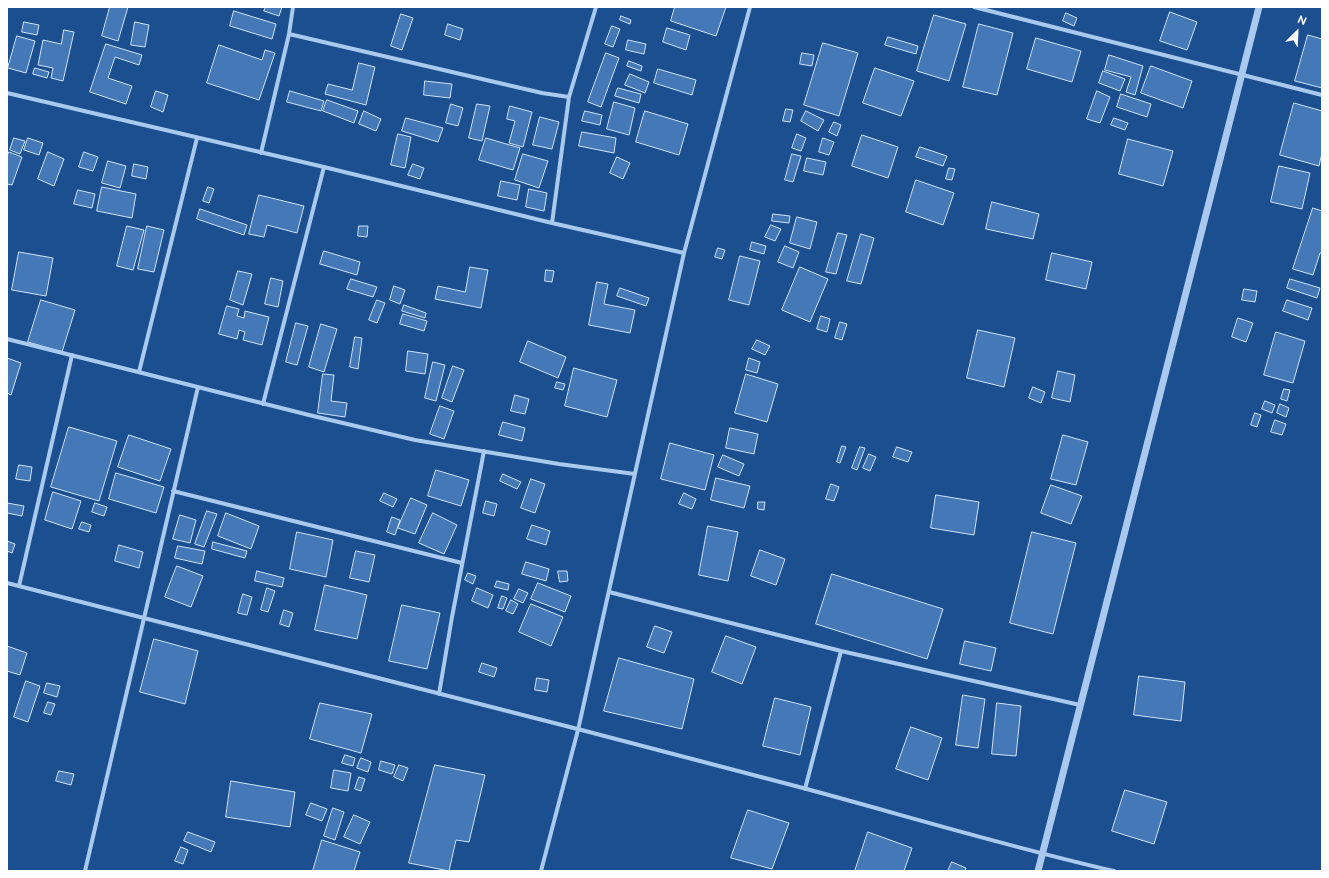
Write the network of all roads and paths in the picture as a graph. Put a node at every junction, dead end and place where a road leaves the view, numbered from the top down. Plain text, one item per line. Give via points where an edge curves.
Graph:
1 (293, 7) edge
2 (596, 7) edge
3 (750, 7) edge
4 (974, 7) edge
5 (1259, 7) edge
6 (289, 34) junction
7 (1242, 74) junction
8 (7, 93) edge
9 (1322, 95) edge
10 (569, 97) junction
11 (197, 138) junction
12 (261, 153) junction
13 (324, 167) junction
14 (552, 223) junction
15 (684, 253) junction
16 (7, 339) edge
17 (72, 356) junction
18 (139, 372) junction
19 (198, 387) junction
20 (263, 404) junction
21 (484, 450) junction
22 (635, 474) junction
23 (173, 492) junction
24 (462, 563) junction
25 (7, 582) edge
26 (19, 586) junction
27 (609, 592) junction
28 (144, 616) junction
29 (841, 651) junction
30 (439, 694) junction
31 (1080, 705) junction
32 (578, 730) junction
33 (804, 789) junction
34 (1042, 854) junction
35 (85, 871) edge
36 (541, 871) edge
37 (1038, 871) edge
38 (1114, 871) edge

1 - 6 street
2 - 10 street
3 - 15 street
4 - 7 street
5 - 7 street
6 - 10 street via 542,93
6 - 12 street
7 - 9 street
7 - 31 street
8 - 11 street
10 - 14 street
11 - 12 street
11 - 18 street
12 - 13 street
13 - 14 street
13 - 20 street
14 - 15 street
15 - 22 street
16 - 17 street
17 - 18 street
17 - 26 street
18 - 19 street
19 - 20 street
19 - 23 street
20 - 21 street via 415,440
21 - 22 street via 559,464
21 - 24 street
22 - 27 street
23 - 24 street
23 - 28 street
24 - 30 street
25 - 26 street
26 - 28 street
27 - 29 street
27 - 32 street
28 - 30 street
28 - 35 street
29 - 31 street
29 - 33 street
30 - 32 street
31 - 34 street
32 - 33 street
32 - 36 street
33 - 34 street
34 - 37 street
34 - 38 street

